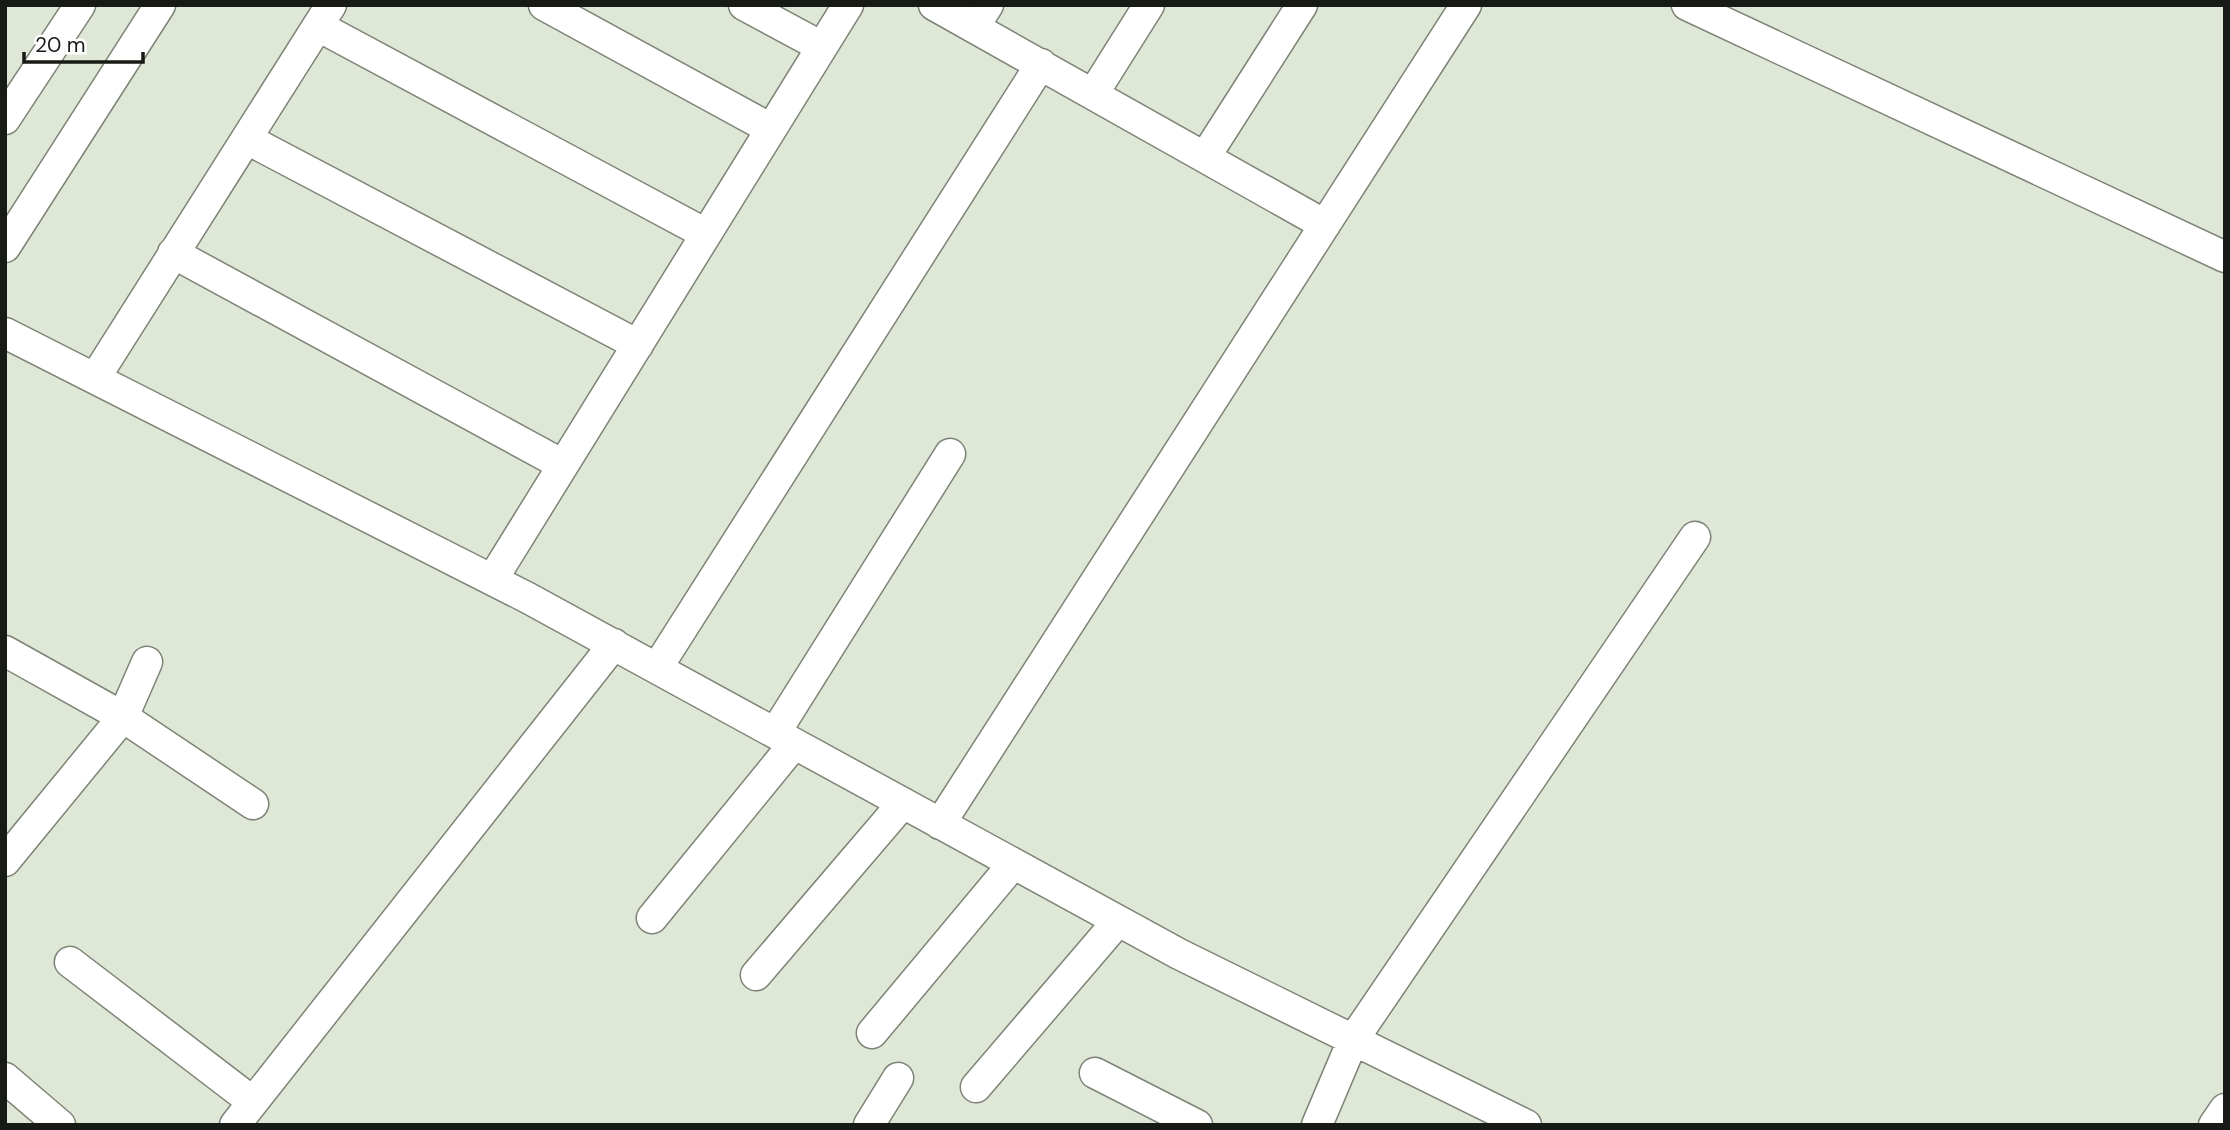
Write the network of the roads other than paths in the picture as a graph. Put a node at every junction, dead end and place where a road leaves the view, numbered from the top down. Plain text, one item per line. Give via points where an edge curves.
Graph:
1 (80, 5) edge
2 (160, 5) edge
3 (544, 5) edge
4 (744, 5) edge
5 (848, 5) edge
6 (934, 5) edge
7 (1149, 5) edge
8 (1302, 5) edge
9 (1466, 5) edge
10 (1687, 5) edge
11 (324, 15) edge
12 (981, 16) edge
13 (822, 47) junction
14 (1041, 64) junction
15 (1093, 94) junction
16 (5, 118) edge
17 (771, 129) junction
18 (247, 139) junction
19 (1205, 157) junction
20 (1325, 225) junction
21 (706, 234) junction
22 (5, 247) edge
23 (173, 253) junction
24 (2225, 257) edge
25 (5, 333) edge
26 (638, 345) junction
27 (94, 378) junction
28 (950, 454) dead end
29 (563, 466) junction
30 (1695, 537) dead end
31 (492, 580) junction
32 (614, 644) junction
33 (5, 651) edge
34 (147, 662) dead end
35 (657, 668) junction
36 (123, 718) junction
37 (785, 738) junction
38 (903, 803) junction
39 (253, 804) dead end
40 (940, 824) junction
41 (5, 861) edge
42 (1013, 864) junction
43 (652, 918) dead end
44 (1118, 921) junction
45 (70, 962) dead end
46 (756, 975) dead end
47 (872, 1033) dead end
48 (1353, 1040) junction
49 (1095, 1073) dead end
50 (5, 1078) edge
51 (898, 1079) dead end
52 (976, 1087) dead end
53 (2225, 1109) edge
54 (244, 1113) edge
55 (60, 1125) edge
56 (869, 1125) edge
57 (1197, 1125) edge
58 (1317, 1125) edge
59 (1526, 1125) edge
60 (2214, 1125) edge

1 - 16 street
2 - 22 street
3 - 17 street
4 - 13 street
5 - 13 street
6 - 12 street
7 - 15 street
8 - 19 street
9 - 20 street
10 - 24 street
11 - 18 street
11 - 21 street
12 - 14 street
13 - 17 street
14 - 15 street
14 - 35 street
15 - 19 street
17 - 21 street
18 - 23 street
18 - 26 street
19 - 20 street
20 - 40 street
21 - 26 street
23 - 27 street
23 - 29 street
25 - 27 street
26 - 29 street
27 - 31 street
28 - 37 street
29 - 31 street
30 - 48 street
31 - 32 street
32 - 35 street
32 - 54 street
33 - 36 street
34 - 36 street
35 - 37 street
36 - 39 street
36 - 41 street
37 - 38 street
37 - 43 street
38 - 40 street
38 - 46 street
40 - 42 street
42 - 44 street
42 - 47 street
44 - 48 street
44 - 52 street
45 - 54 street
48 - 58 street
48 - 59 street
49 - 57 street
50 - 55 street
51 - 56 street
53 - 60 street

